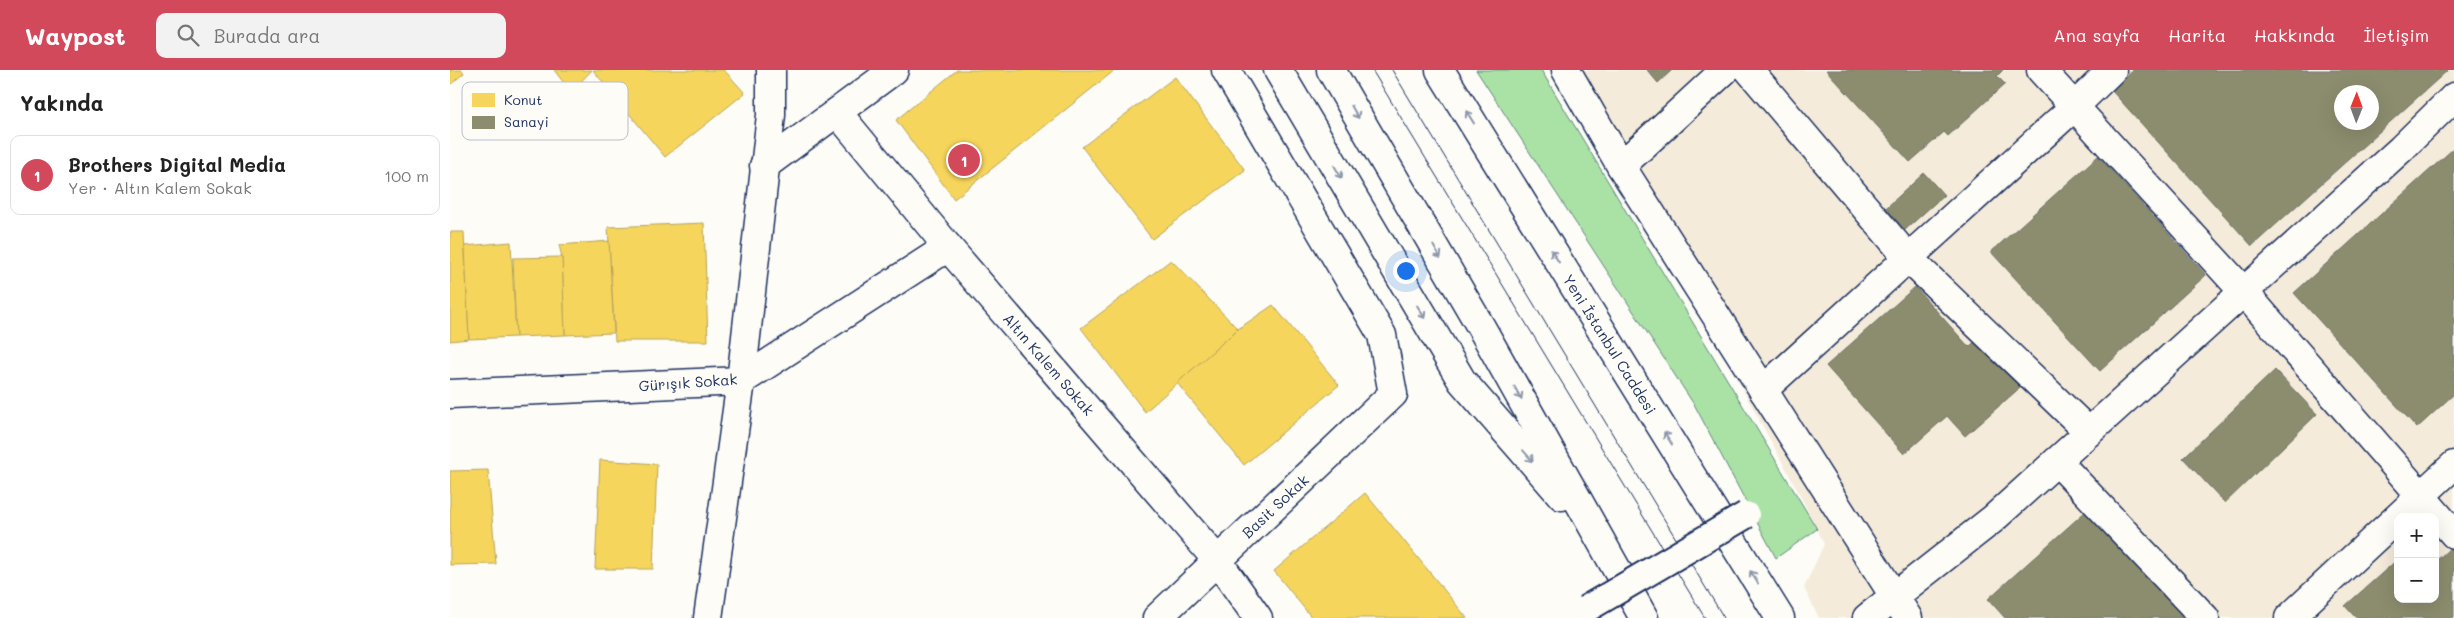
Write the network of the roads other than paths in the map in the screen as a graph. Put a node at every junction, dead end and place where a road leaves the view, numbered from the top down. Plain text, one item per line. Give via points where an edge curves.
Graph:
1 (771, 70) edge
2 (894, 70) edge
3 (1226, 70) edge
4 (1278, 70) edge
5 (1331, 70) edge
6 (1440, 70) edge
7 (1566, 70) edge
8 (1725, 70) edge
9 (1748, 70) edge
10 (2041, 70) edge
11 (2112, 70) edge
12 (2454, 97) edge
13 (2074, 107) junction
14 (837, 112) junction
15 (764, 166) junction
16 (1621, 166) junction
17 (948, 247) junction
18 (1908, 258) junction
19 (2244, 292) junction
20 (741, 381) junction
21 (1763, 390) junction
22 (450, 394) edge
23 (2090, 432) junction
24 (2057, 462) junction
25 (2454, 465) edge
26 (2420, 495) junction
27 (1746, 515) dead end
28 (2454, 534) edge
29 (1599, 538) junction
30 (1217, 560) junction
31 (1901, 607) edge
32 (1586, 609) dead end
33 (708, 618) edge
34 (1156, 618) edge
35 (1258, 618) edge
36 (1644, 618) edge
37 (1780, 618) edge
38 (1867, 618) edge
39 (2206, 618) edge
40 (2289, 618) edge

1 - 15 street via 771,115
2 - 14 street
3 - 30 street, Basit Sokak via 1382,335 1393,394
4 -> 29 street via 1462,381
5 -> 29 street
37 -> 6 street, Yeni İstanbul Caddesi
7 - 16 street
8 - 16 street
9 - 18 street
10 - 13 street
11 - 13 street
12 - 19 street
13 - 18 street
13 - 19 street
14 - 15 street
14 - 17 street, Altın Kalem Sokak
15 - 20 street
16 - 21 street
17 - 20 street, Gürışık Sokak
17 - 30 street, Altın Kalem Sokak
18 - 21 street
18 - 23 street
19 - 23 street
19 - 26 street
20 - 22 street, Gürışık Sokak
20 - 33 street
21 - 31 street
23 - 24 street
24 - 31 street
24 - 39 street
25 - 26 street
26 - 28 street
26 - 40 street
27 - 32 street, bridge
29 - 36 street
30 - 34 street, Basit Sokak
30 - 35 street, Altın Kalem Sokak
31 - 38 street

